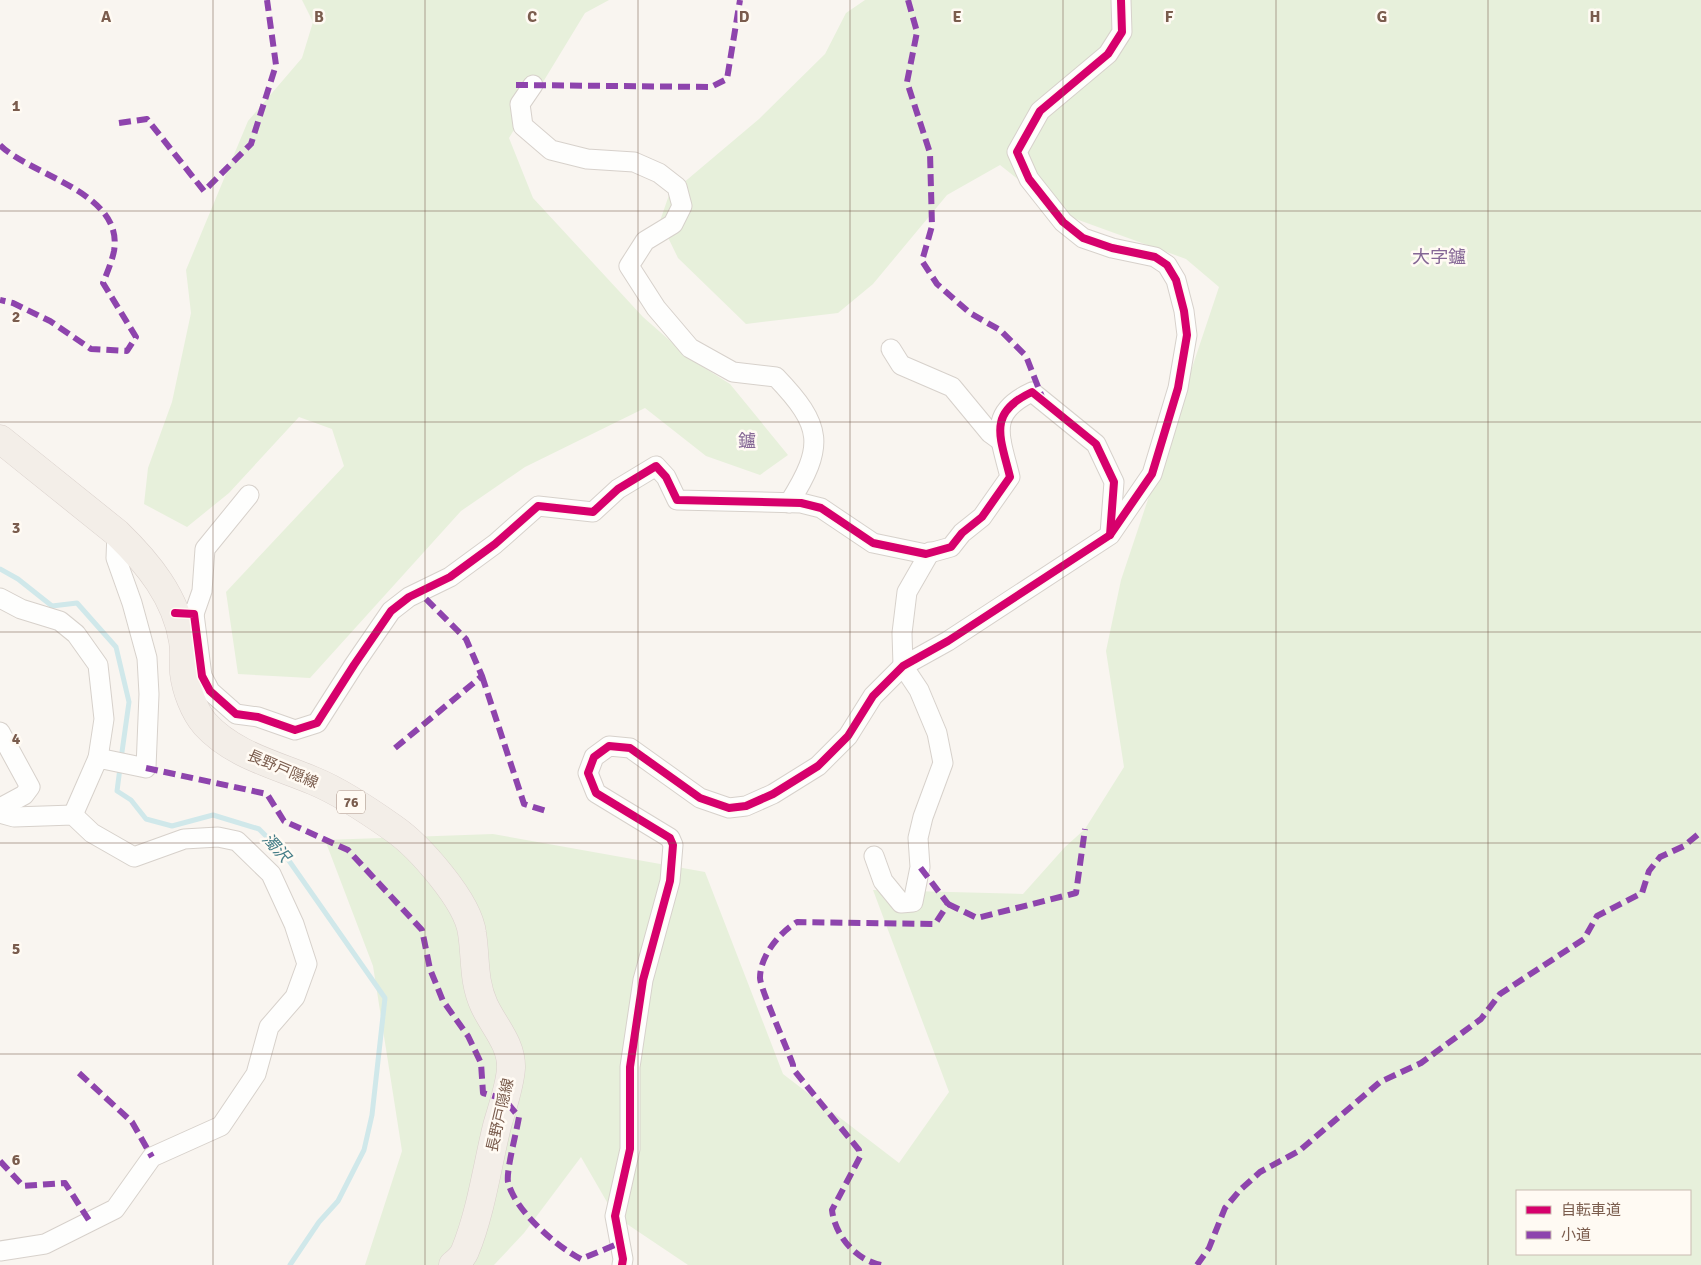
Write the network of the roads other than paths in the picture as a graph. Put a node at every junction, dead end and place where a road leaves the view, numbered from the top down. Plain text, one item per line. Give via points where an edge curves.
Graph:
1 (1121, 0) edge
2 (533, 85) dead end
3 (891, 349) dead end
4 (0, 439) edge
5 (1001, 441) junction
6 (249, 496) dead end
7 (789, 503) junction
8 (117, 533) junction
9 (1110, 535) junction
10 (930, 552) junction
11 (0, 598) edge
12 (184, 614) junction
13 (903, 666) junction
14 (0, 732) edge
15 (104, 759) junction
16 (0, 808) edge
17 (0, 813) edge
18 (73, 815) junction
19 (874, 856) dead end
20 (0, 1251) edge
21 (454, 1265) edge
22 (622, 1265) edge

1 - 9 street via 1122,32 1108,54 1040,111 1017,152 1029,179 1063,222 1082,238 1155,257 1167,266 1176,280 1184,312 1187,335 1178,388 1152,474
2 - 7 street via 520,104 523,126 552,150 587,159 634,162 659,173 677,187 682,206 674,224 645,241 629,266 656,308 690,348 733,372 776,377 808,417 815,434 816,448 805,479
3 - 5 street via 901,365 952,387 990,433
4 - 8 main road, 長野戸隠線 / 76
5 - 9 street via 1002,416 1015,400 1032,392 1096,444 1114,482
5 - 10 street via 1010,477 982,517 951,547
6 - 12 street via 205,549 202,591
7 - 10 street via 820,508 873,544 926,554
7 - 12 street via 677,500 666,477 656,466 618,490 592,512 538,506 495,544 450,577 409,597 391,611 317,723 295,730 258,717 236,714 210,691 202,676
8 - 12 main road, 長野戸隠線 / 76 via 160,580
8 - 15 street via 116,558 147,658 146,768
9 - 13 street via 948,641
10 - 13 street via 907,592 902,634
11 - 15 street via 21,609 60,621 76,634 98,665 104,719
12 - 21 main road, 長野戸隠線 / 76 via 184,674 202,721 218,738 258,759 316,782 394,829 424,856 450,888 466,916 472,931 476,982 484,1006 503,1038 511,1066 473,1225 464,1254
13 - 19 street via 919,690 937,733 943,763 918,838 920,867 913,902 901,903 883,881
13 - 22 street via 873,696 848,736 818,766 773,794 746,806 729,808 700,798 630,748 609,746 594,758 588,773 596,793 670,838 673,845 670,881 643,980 630,1066 630,1149 615,1216
14 - 16 street via 30,787 24,795
15 - 18 street
17 - 18 street via 14,817
18 - 20 street via 92,833 134,857 184,839 218,837 237,841 271,874 294,924 307,964 295,997 269,1027 256,1074 221,1126 152,1157 116,1210 45,1244

